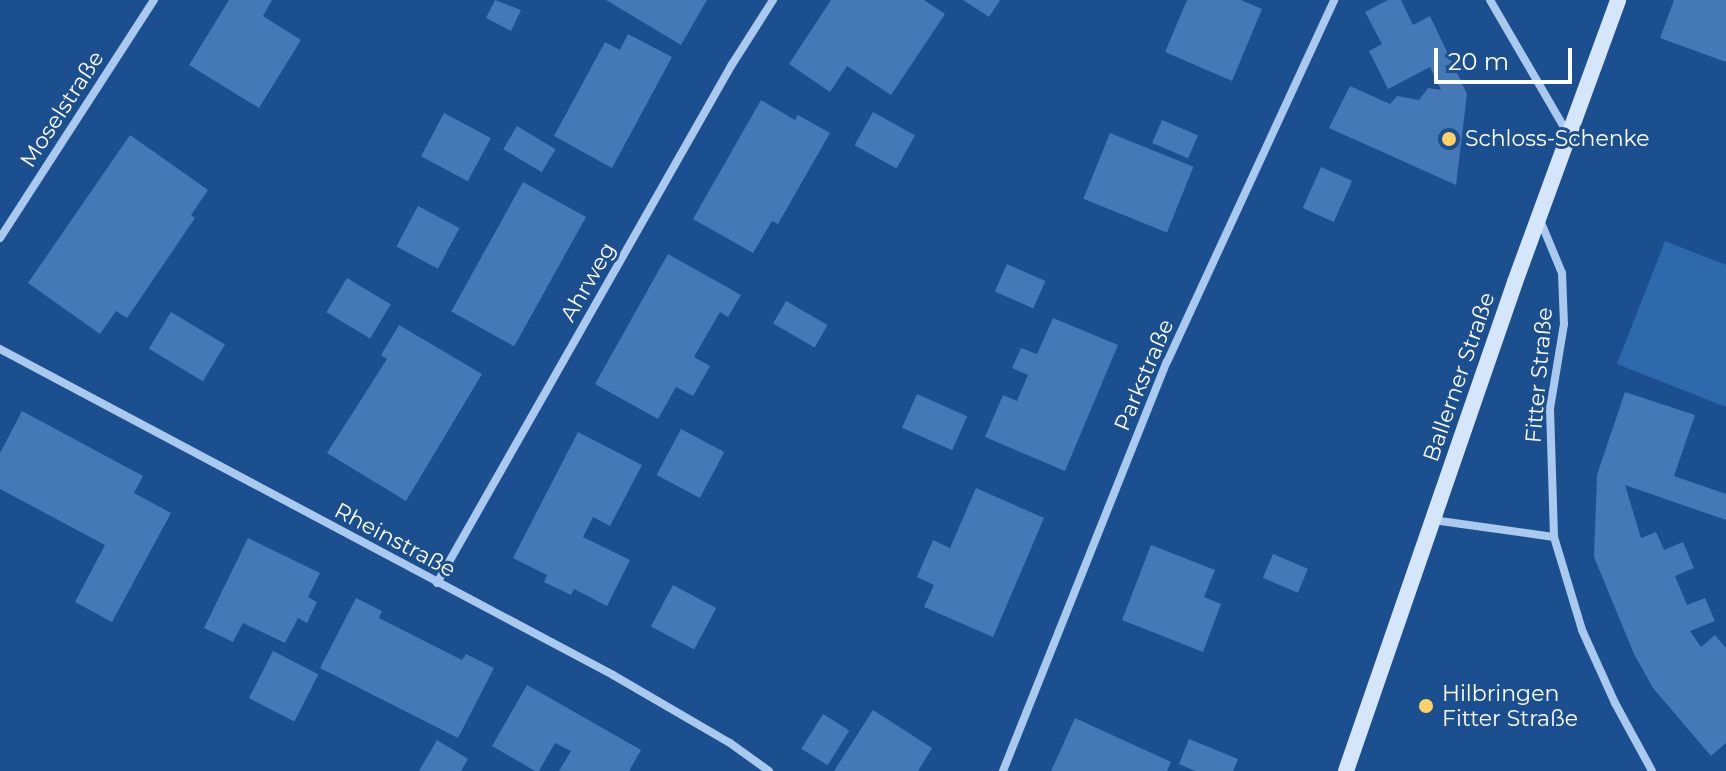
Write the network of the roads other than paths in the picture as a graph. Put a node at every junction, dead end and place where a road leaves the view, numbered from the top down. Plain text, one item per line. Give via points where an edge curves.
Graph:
1 (154, 0) edge
2 (773, 0) edge
3 (1334, 0) edge
4 (1490, 0) edge
5 (1618, 0) edge
6 (1570, 137) junction
7 (1540, 220) junction
8 (0, 238) edge
9 (0, 349) edge
10 (1433, 520) junction
11 (1554, 537) junction
12 (437, 583) junction
13 (769, 771) edge
14 (1003, 771) edge
15 (1346, 771) edge
16 (1652, 771) edge

1 - 8 street, Moselstraße
2 - 12 street, Ahrweg
3 - 14 street, Parkstraße via 1167,362
4 - 6 street
5 - 6 main road, Ballerner Straße
6 - 7 main road, Ballerner Straße
7 - 10 main road, Ballerner Straße
7 - 11 street, Fitter Straße via 1554,245 1563,285 1564,324 1550,409
9 - 12 street, Rheinstraße
10 - 11 street
10 - 15 main road, Ballerner Straße
11 - 16 street, Fitter Straße via 1582,630
12 - 13 street, Rheinstraße via 613,675

